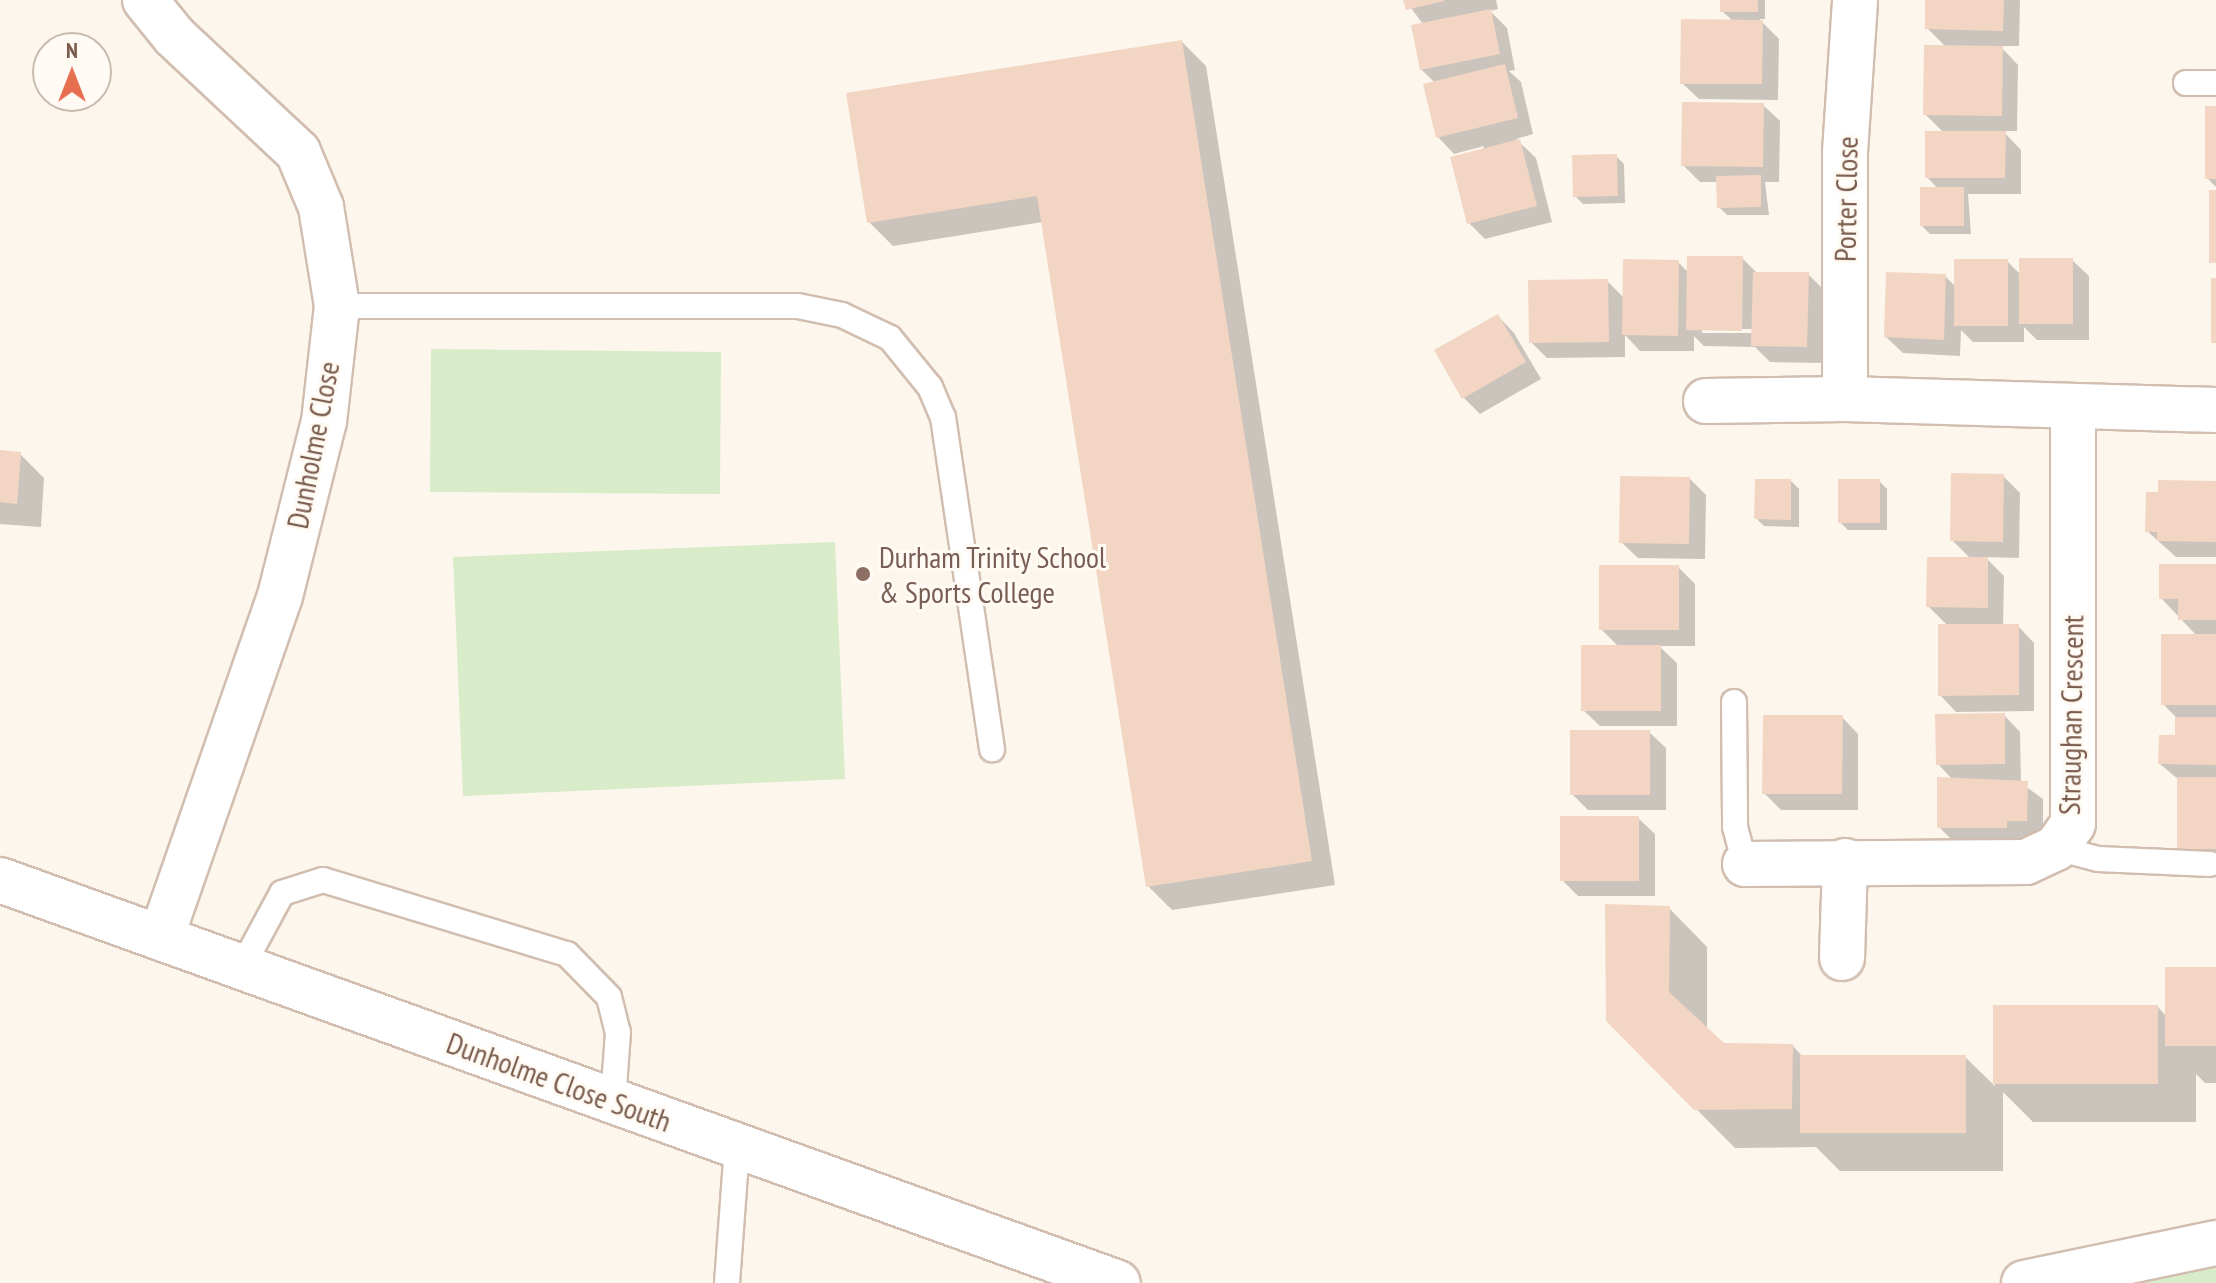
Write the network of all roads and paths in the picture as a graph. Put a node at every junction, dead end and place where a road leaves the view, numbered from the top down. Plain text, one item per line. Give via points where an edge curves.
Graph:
1 (145, 0) edge
2 (1855, 0) edge
3 (2186, 83) dead end
4 (2216, 83) edge
5 (337, 306) junction
6 (1845, 399) junction
7 (1706, 401) dead end
8 (2073, 408) junction
9 (2216, 410) edge
10 (1734, 702) dead end
11 (992, 749) dead end
12 (2056, 848) junction
13 (1845, 861) junction
14 (1745, 864) joint
15 (2210, 864) dead end
16 (0, 880) edge
17 (161, 938) junction
18 (1842, 958) dead end
19 (242, 967) junction
20 (613, 1101) junction
21 (737, 1146) junction
22 (2216, 1243) edge
23 (727, 1283) edge
24 (1118, 1283) edge
25 (2024, 1283) edge

1 - 5 street, Dunholme Close via 174,36 298,152 321,207
2 - 6 street, Porter Close via 1845,152
3 - 4 lane
5 - 11 lane via 798,306 842,315 890,338 923,377 943,417
5 - 17 street, Dunholme Close via 324,421 280,596
6 - 7 street
6 - 8 street
8 - 9 street
8 - 12 street, Straughan Crescent via 2073,824
10 - 14 lane via 1735,827
12 - 13 street, Straughan Crescent via 2026,862
12 - 15 lane via 2098,859
13 - 14 street, Straughan Crescent
13 - 18 street
16 - 17 street, Dunholme Close South
17 - 19 street, Dunholme Close South
19 - 20 street, Dunholme Close South
19 - 20 lane via 282,893 323,880 567,954 609,997 618,1032
20 - 21 street, Dunholme Close South
21 - 23 lane
21 - 24 street, Dunholme Close South
22 - 25 street

